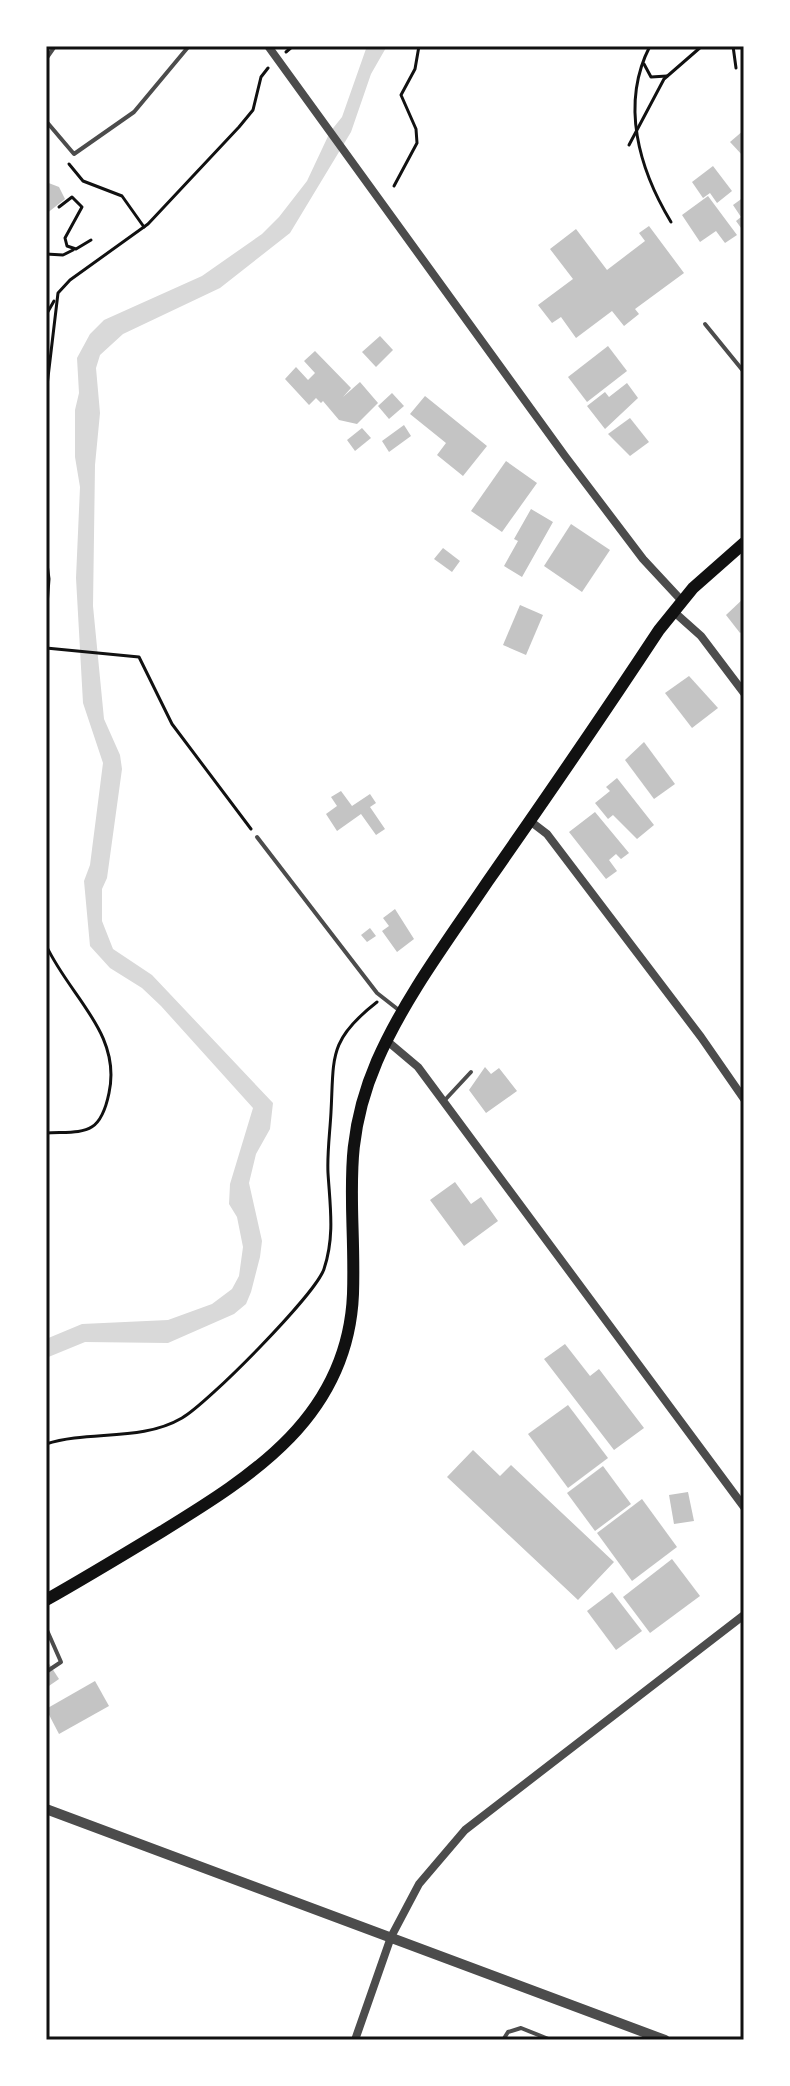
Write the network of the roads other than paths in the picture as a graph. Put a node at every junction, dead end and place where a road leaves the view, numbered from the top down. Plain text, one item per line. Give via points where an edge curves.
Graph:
1 (55, 46) edge
2 (189, 46) edge
3 (268, 46) edge
4 (46, 59) edge
5 (46, 121) edge
6 (705, 324) dead end
7 (744, 372) edge
8 (744, 543) edge
9 (682, 601) junction
10 (673, 611) junction
11 (744, 693) edge
12 (530, 821) junction
13 (257, 837) road end
14 (402, 1012) junction
15 (386, 1040) junction
16 (471, 1072) dead end
17 (744, 1099) edge
18 (444, 1101) junction
19 (744, 1507) edge
20 (46, 1602) edge
21 (744, 1615) edge
22 (46, 1628) edge
23 (46, 1672) edge
24 (46, 1809) edge
25 (391, 1937) junction
26 (644, 2036) edge
27 (355, 2040) edge
28 (503, 2040) edge
29 (551, 2040) edge
30 (665, 2040) edge

1 - 4 lane
2 - 5 lane via 134,112 74,154
3 - 9 street via 574,468
6 - 7 lane
8 - 9 main road
9 - 10 main road
10 - 11 street via 701,636
10 - 12 main road
12 - 14 main road
12 - 17 street via 547,834
13 - 14 lane via 383,1000
14 - 15 main road
15 - 18 street via 408,1055
15 - 20 main road via 353,1143 353,1295 344,1344 325,1389 294,1435 259,1469
16 - 18 lane
18 - 19 street
21 - 25 street via 465,1830 419,1884
22 - 23 lane via 61,1662
24 - 25 street
25 - 26 street
25 - 27 street
26 - 30 street
28 - 29 lane via 521,2028

